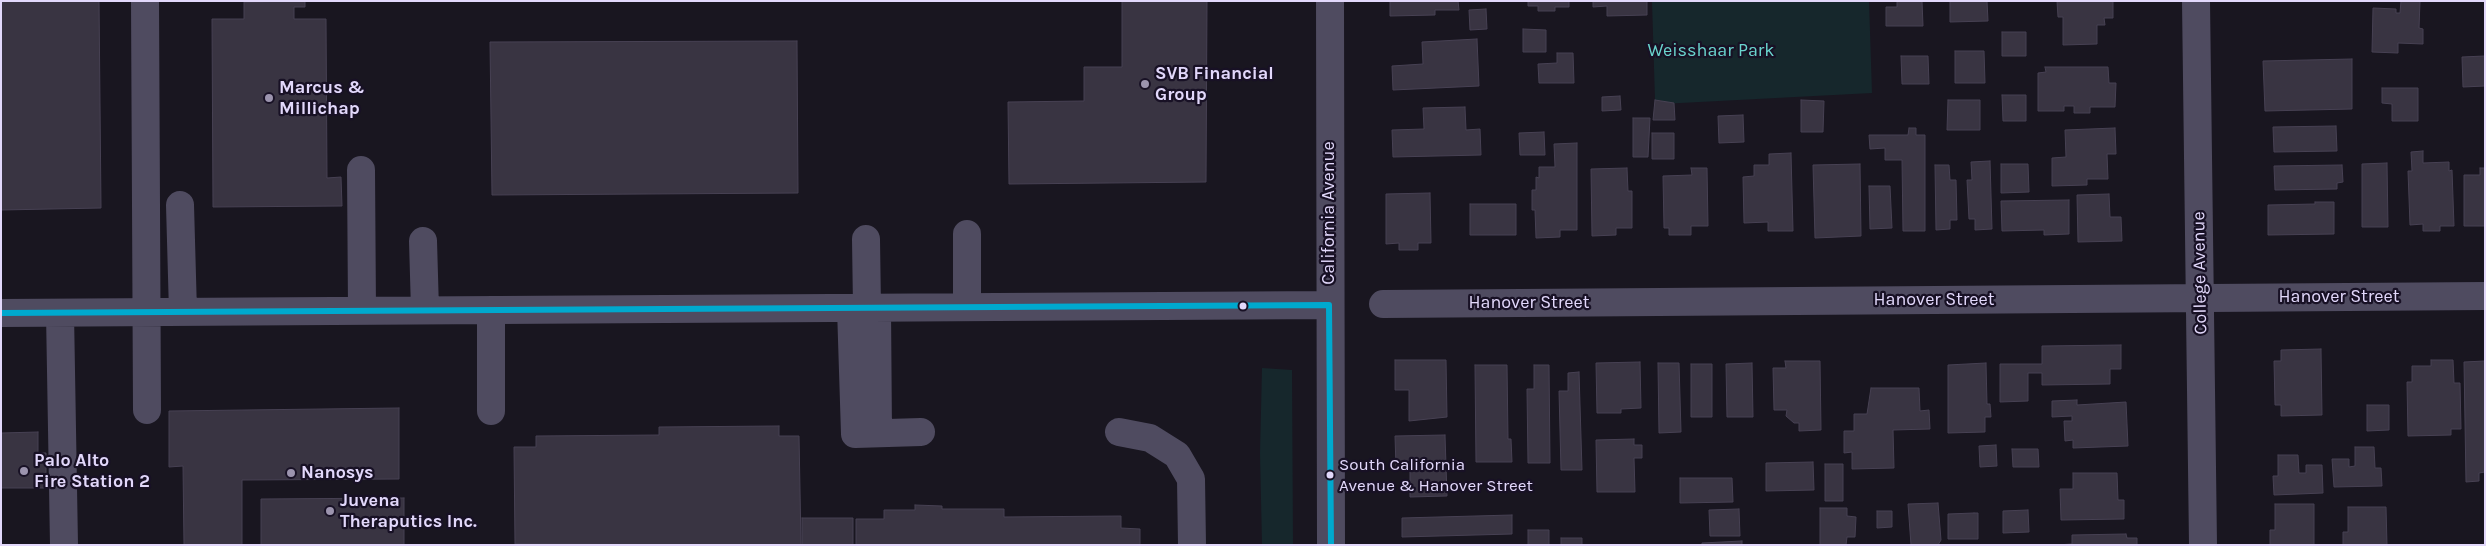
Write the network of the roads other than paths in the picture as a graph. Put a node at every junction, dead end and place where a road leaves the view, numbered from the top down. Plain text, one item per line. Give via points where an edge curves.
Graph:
1 (145, 1) edge
2 (1330, 1) edge
3 (2196, 1) edge
4 (361, 170) dead end
5 (180, 205) dead end
6 (967, 234) dead end
7 (866, 239) dead end
8 (423, 241) dead end
9 (2485, 296) edge
10 (2200, 298) junction
11 (1383, 304) dead end
12 (1329, 305) junction
13 (967, 307) junction
14 (865, 308) junction
15 (362, 310) junction
16 (424, 310) junction
17 (490, 310) junction
18 (146, 312) junction
19 (183, 312) junction
20 (1, 313) edge
21 (60, 313) junction
22 (147, 410) dead end
23 (491, 411) dead end
24 (920, 432) dead end
25 (1119, 432) dead end
26 (64, 545) edge
27 (1192, 545) edge
28 (1332, 545) edge
29 (2203, 545) edge

1 - 18 street
2 - 12 street, California Avenue
3 - 10 street, College Avenue
4 - 15 street
5 - 19 street
6 - 13 street
7 - 14 street
8 - 16 street
9 - 10 street, Hanover Street
10 - 11 street, Hanover Street
10 - 29 street, College Avenue
12 - 13 street
12 - 28 street, California Avenue
13 - 14 street
14 - 17 street
14 - 24 street via 867,434
15 - 16 street
15 - 19 street
16 - 17 street
17 - 23 street
18 - 19 street
18 - 21 street
18 - 22 street
20 - 21 street
21 - 26 street
25 - 27 street via 1150,438 1177,455 1191,479

